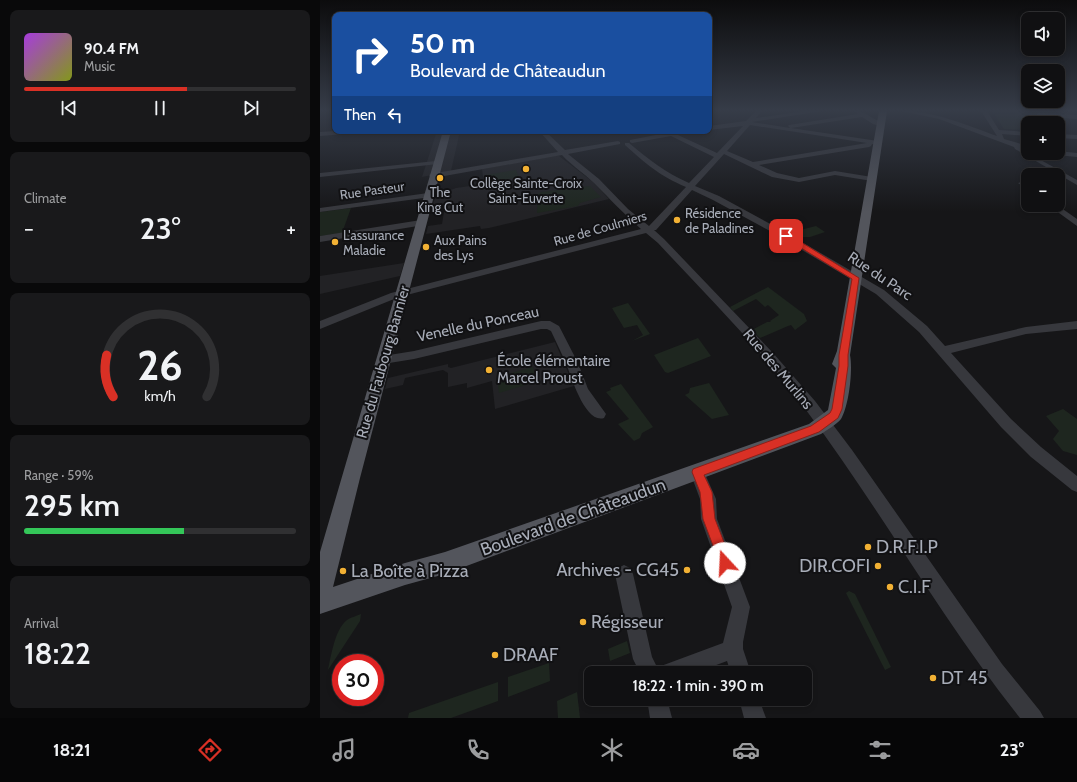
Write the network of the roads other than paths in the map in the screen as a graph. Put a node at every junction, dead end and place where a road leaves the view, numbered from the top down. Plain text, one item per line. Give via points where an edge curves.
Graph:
1 (443, 145) edge
2 (555, 145) edge
3 (610, 145) edge
4 (632, 145) edge
5 (698, 145) edge
6 (728, 145) edge
7 (862, 145) edge
8 (1015, 145) joint
9 (1021, 146) edge
10 (874, 147) junction
11 (563, 153) junction
12 (720, 153) junction
13 (1065, 154) edge
14 (1077, 155) edge
15 (837, 158) dead end
16 (754, 164) junction
17 (783, 168) dead end
18 (435, 169) junction
19 (767, 171) junction
20 (320, 175) edge
21 (872, 179) junction
22 (1074, 181) edge
23 (690, 187) junction
24 (428, 195) junction
25 (320, 210) edge
26 (1062, 212) edge
27 (421, 223) junction
28 (1077, 223) edge
29 (649, 230) junction
30 (320, 239) edge
31 (856, 278) junction
32 (402, 293) junction
33 (320, 325) edge
34 (1077, 325) edge
35 (944, 351) junction
36 (383, 360) junction
37 (599, 414) dead end
38 (828, 426) junction
39 (697, 472) junction
40 (1077, 485) edge
41 (624, 574) dead end
42 (320, 594) edge
43 (320, 603) edge
44 (734, 649) junction
45 (646, 666) edge
46 (687, 666) edge
47 (739, 666) edge
48 (658, 706) edge
49 (751, 706) edge
50 (661, 718) edge
51 (755, 718) edge
52 (1032, 718) edge

1 - 18 main road, Rue du Faubourg Bannier
2 - 11 street, Rue des Murlins
3 - 11 street
4 - 23 street, Rue du Parc via 653,167
5 - 12 street
6 - 12 street, Rue de Coulmiers
7 - 10 street
8 - 9 street
8 - 22 street
10 - 15 street
10 - 16 street via 868,145
10 - 21 main road
11 - 18 street
11 - 29 street, Rue des Murlins via 596,181 624,211
12 - 16 street
12 - 23 street, Rue de Coulmiers
13 - 14 street
16 - 19 street
17 - 19 street
18 - 20 street
18 - 24 main road, Rue du Faubourg Bannier
19 - 21 street via 800,180 835,173
21 - 31 main road
23 - 29 street, Rue de Coulmiers via 656,226
23 - 31 street, Rue du Parc via 773,228
24 - 25 street, Rue Pasteur
24 - 27 main road, Rue du Faubourg Bannier
26 - 28 street
27 - 30 street
27 - 32 main road, Rue du Faubourg Bannier
29 - 32 street, Rue de Coulmiers
29 - 38 street, Rue des Murlins via 769,356
31 - 35 street, Rue du Parc via 896,304
31 - 38 main road
32 - 33 street, Rue de Coulmiers
32 - 36 main road, Rue du Faubourg Bannier
34 - 35 street via 1000,335
35 - 40 street, Rue du Parc via 1006,423 1036,452
36 - 37 street, Venelle du Ponceau via 540,325 550,325 555,329 565,349 582,391
36 - 42 main road, Rue du Faubourg Bannier
38 - 39 main road, Boulevard de Châteaudun
38 - 52 street, Rue des Murlins via 995,671
39 - 43 main road, Boulevard de Châteaudun via 445,563
39 - 44 street via 706,492 709,519 741,607 733,642
41 - 45 street
44 - 46 street
44 - 47 street
48 - 50 street
49 - 51 street

